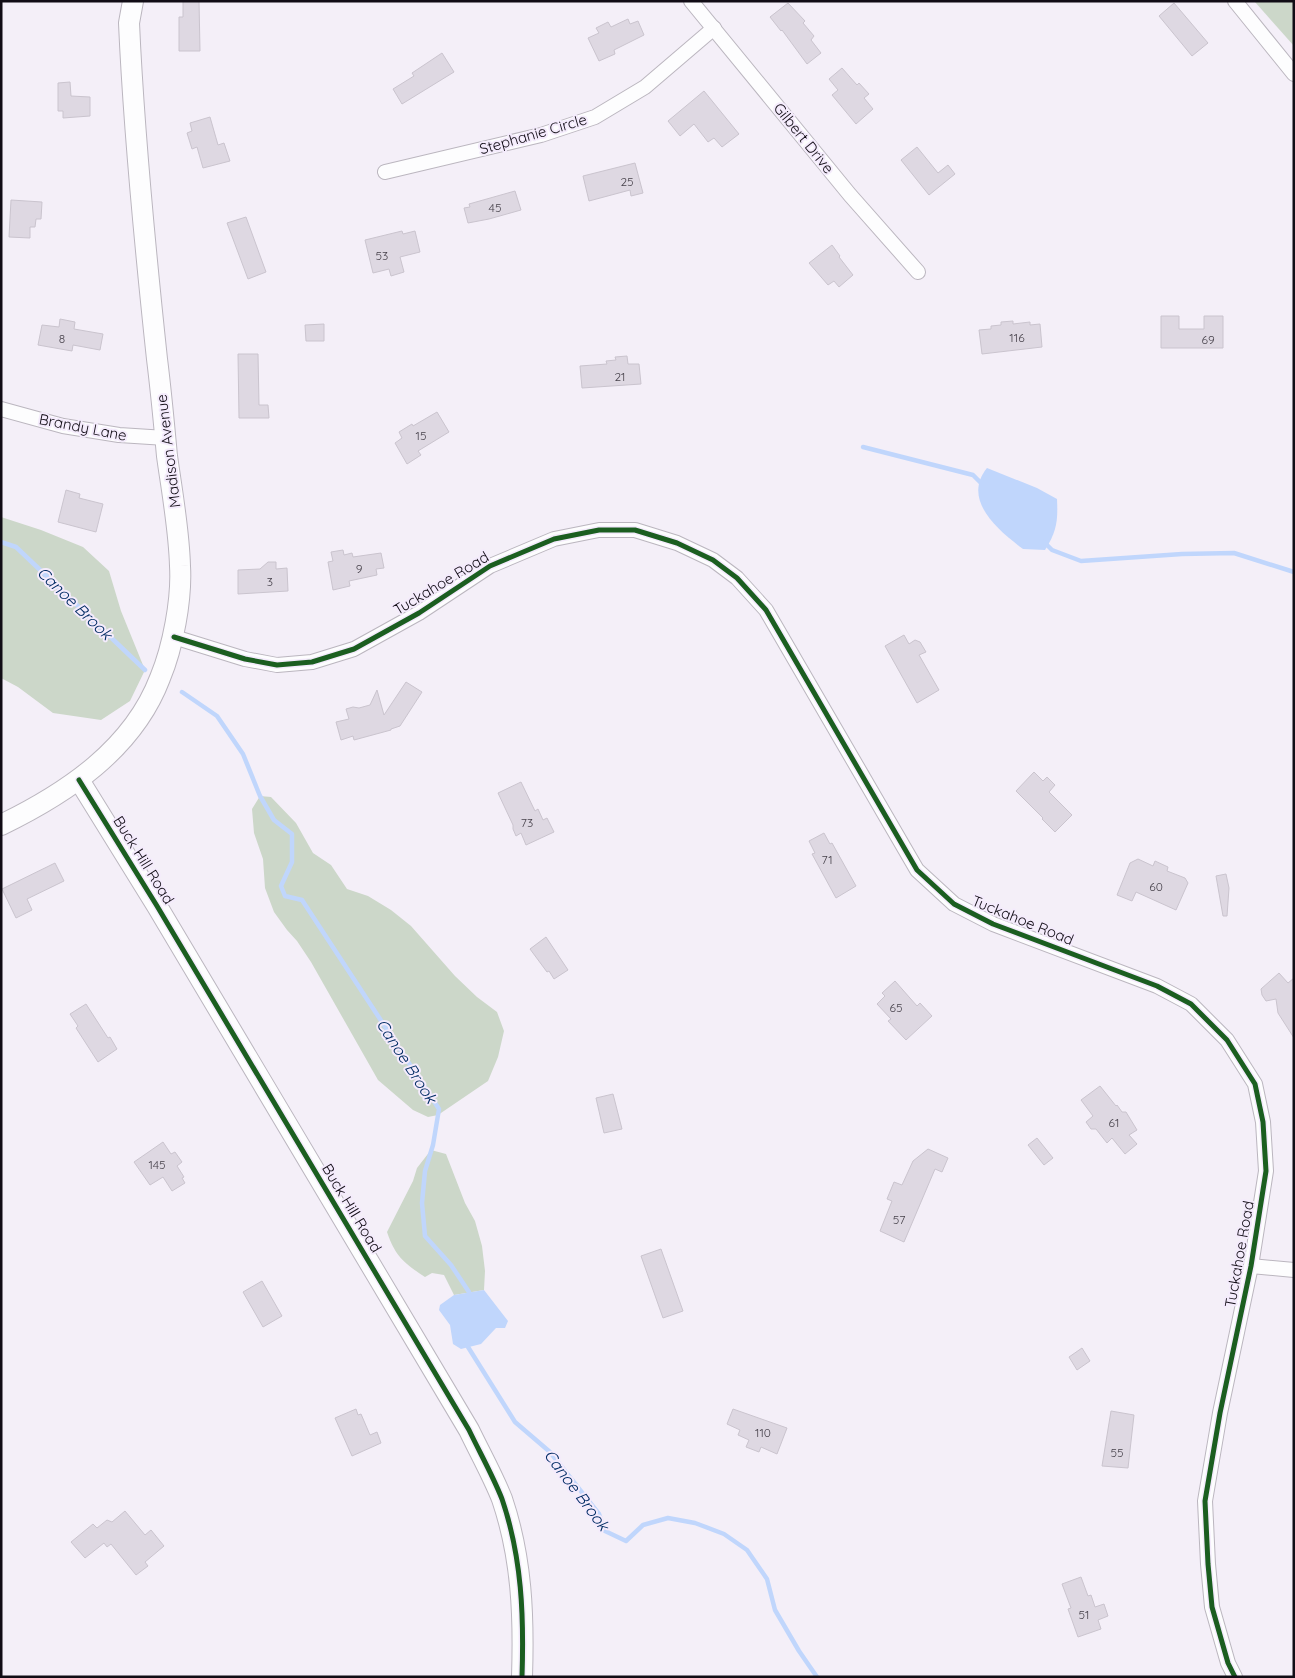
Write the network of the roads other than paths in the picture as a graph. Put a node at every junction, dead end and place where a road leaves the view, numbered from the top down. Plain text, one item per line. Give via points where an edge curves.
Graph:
1 (133, 1) edge
2 (691, 1) edge
3 (1234, 1) edge
4 (714, 28) junction
5 (1294, 74) edge
6 (385, 172) dead end
7 (918, 272) dead end
8 (1, 409) edge
9 (166, 438) junction
10 (174, 637) junction
11 (79, 780) junction
12 (1, 825) edge
13 (1251, 1266) junction
14 (1294, 1270) edge
15 (522, 1677) edge
16 (1235, 1677) edge

1 - 9 street, Madison Avenue via 130,23 138,180
2 - 4 street, Gilbert Drive
3 - 5 street
4 - 6 street, Stephanie Circle via 645,87 595,117 541,135
4 - 7 street, Gilbert Drive via 850,195
8 - 9 street, Brandy Lane via 63,426 118,435
9 - 10 street, Madison Avenue via 181,569
10 - 11 street, Madison Avenue via 160,679 143,712 117,745
10 - 13 street, Tuckahoe Road via 245,660 277,665 312,662 354,649 419,613 490,566 554,539 599,530 635,530 677,543 713,560 737,578 766,610 917,870 954,904 993,924 1157,986 1191,1004 1227,1040 1255,1084 1263,1122 1266,1171
11 - 12 street, Madison Avenue
11 - 15 street, Buck Hill Road via 162,913 469,1430 501,1499 519,1568 524,1630
13 - 14 street
13 - 16 street, Tuckahoe Road via 1205,1502 1212,1607

